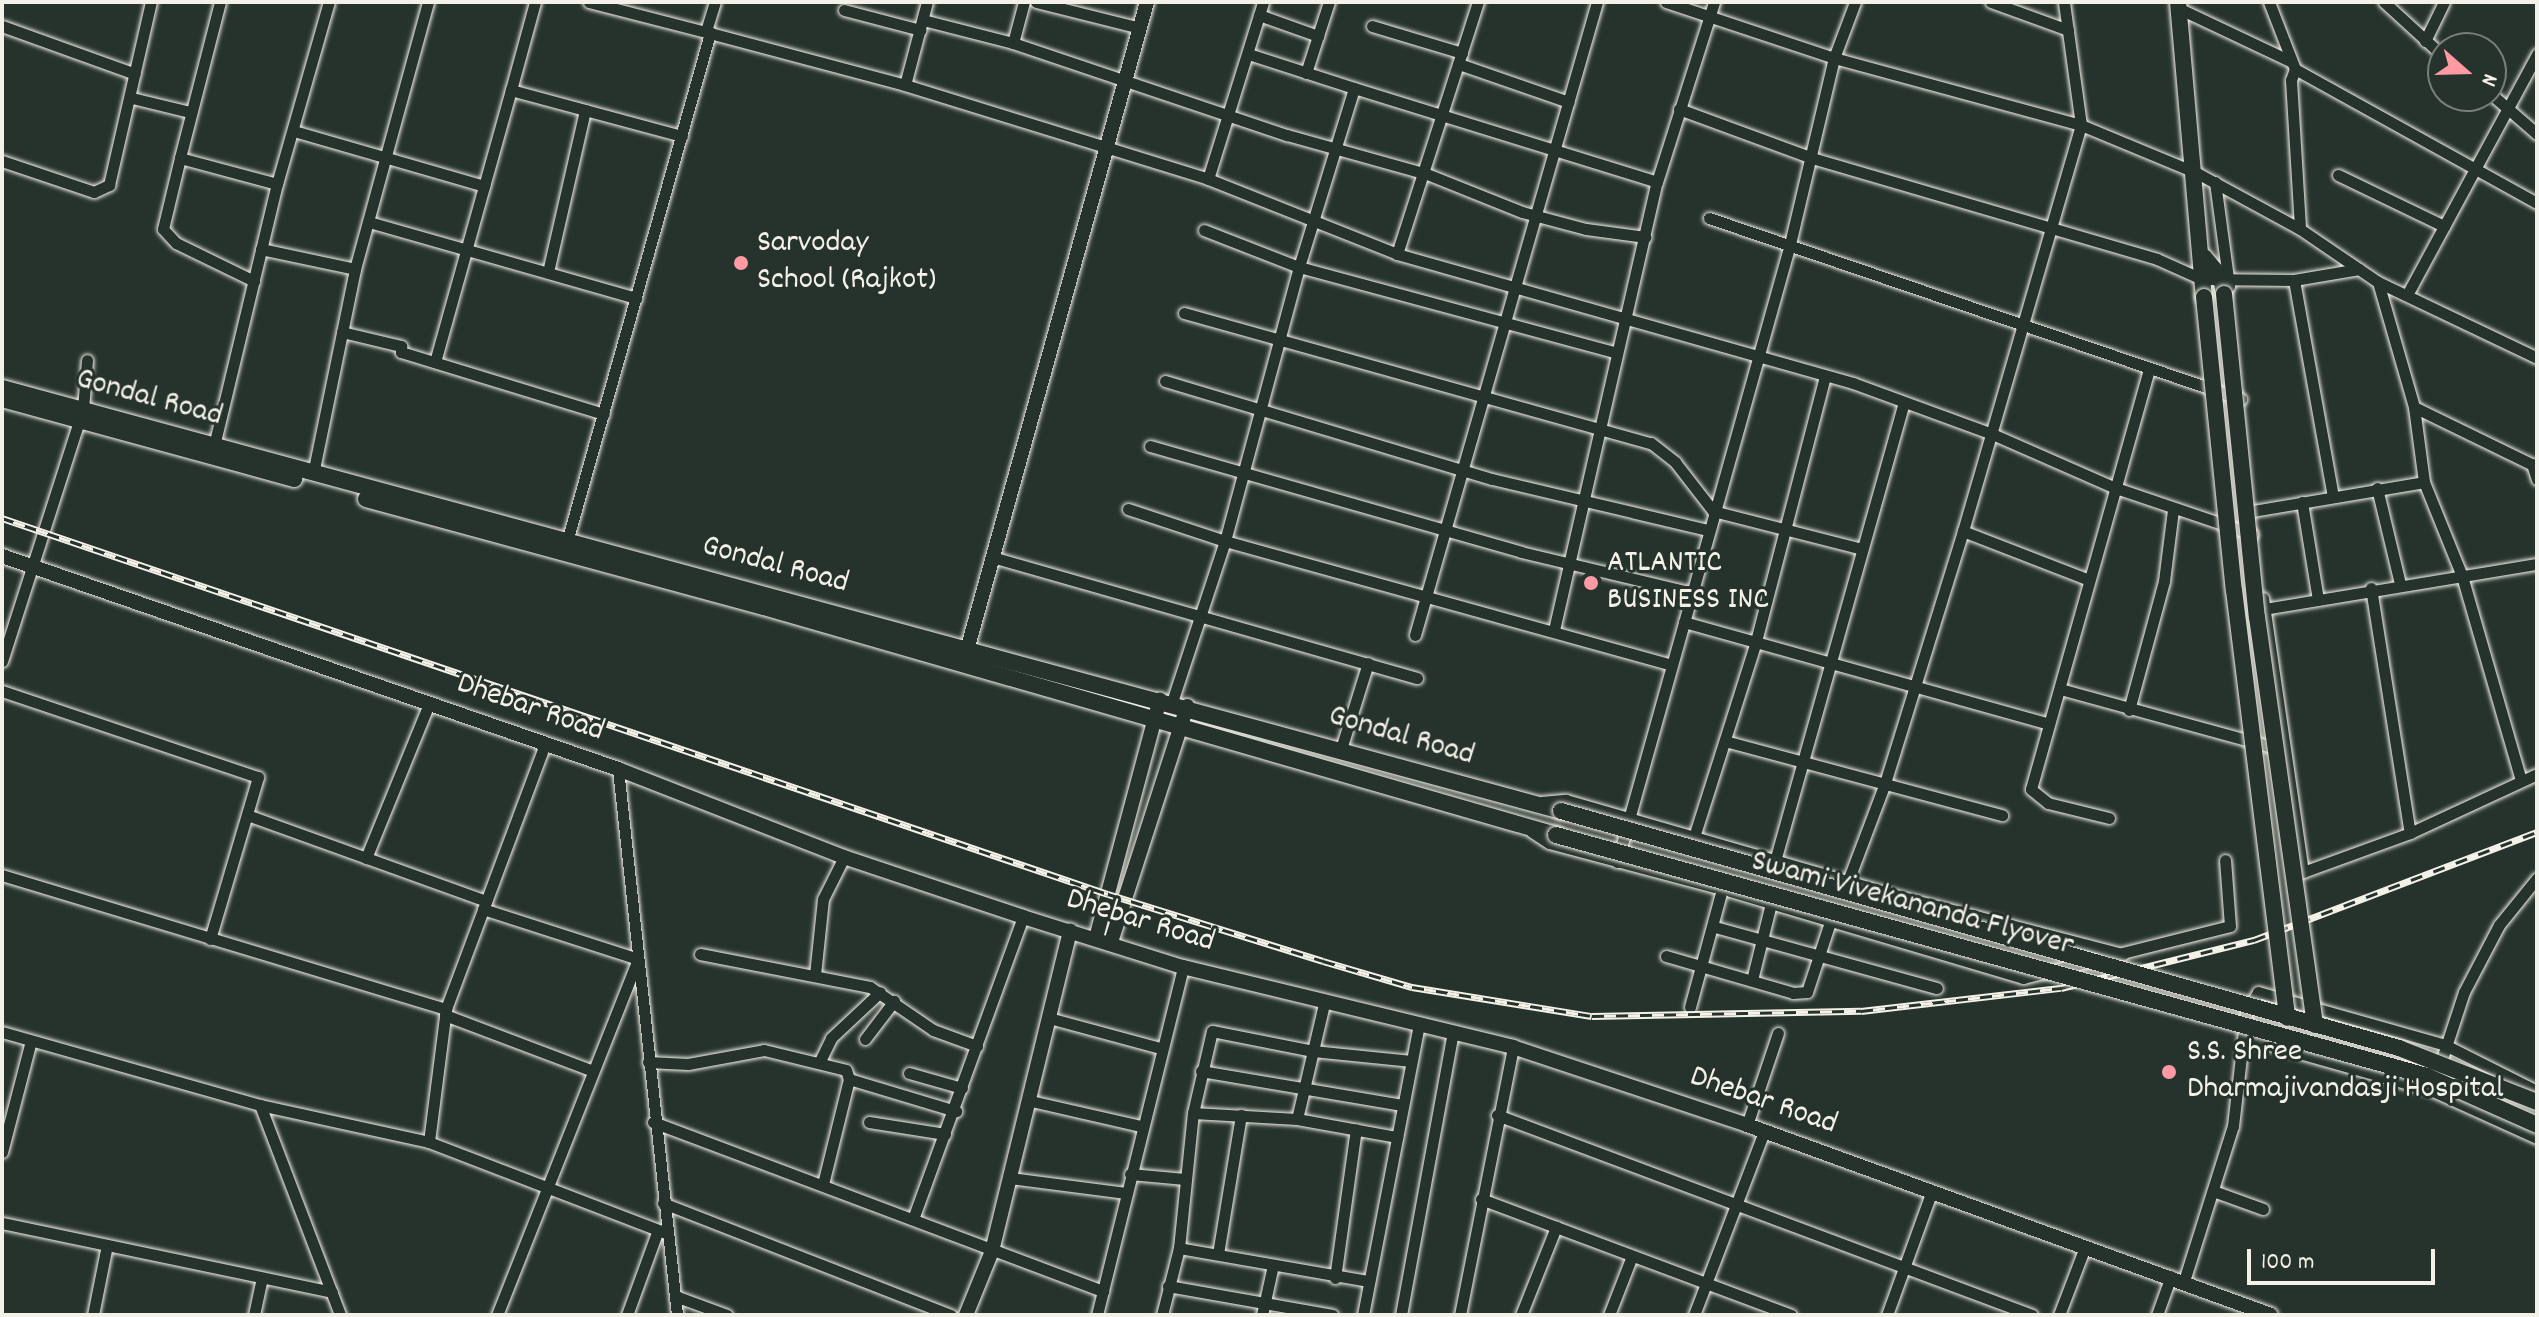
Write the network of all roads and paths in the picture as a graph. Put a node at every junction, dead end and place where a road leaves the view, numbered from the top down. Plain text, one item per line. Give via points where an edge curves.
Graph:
1 (151, 2) edge
2 (220, 2) edge
3 (329, 2) edge
4 (428, 2) edge
5 (535, 2) edge
6 (589, 2) edge
7 (715, 2) edge
8 (927, 2) edge
9 (1024, 2) edge
10 (1036, 2) edge
11 (1147, 2) edge
12 (1263, 2) edge
13 (1329, 2) edge
14 (1478, 2) edge
15 (1597, 2) edge
16 (1666, 2) edge
17 (1714, 2) edge
18 (1855, 2) edge
19 (1991, 2) edge
20 (2064, 2) edge
21 (2269, 2) edge
22 (2384, 2) edge
23 (2444, 2) edge
24 (620, 4) edge
25 (2178, 5) edge
26 (844, 10) dead end
27 (1259, 15) junction
28 (1709, 18) junction
29 (921, 25) junction
30 (2, 26) edge
31 (1372, 26) dead end
32 (1140, 28) junction
33 (2068, 30) junction
34 (708, 32) junction
35 (1318, 36) junction
36 (2425, 41) joint
37 (1013, 43) junction
38 (1249, 54) junction
39 (2537, 54) edge
40 (1834, 58) junction
41 (1461, 59) junction
42 (2292, 65) junction
43 (1306, 73) junction
44 (135, 74) junction
45 (1126, 78) junction
46 (905, 85) junction
47 (1354, 88) junction
48 (511, 90) junction
49 (132, 98) junction
50 (1569, 102) junction
51 (2508, 108) junction
52 (1679, 109) junction
53 (585, 110) junction
54 (190, 112) junction
55 (1226, 113) junction
56 (1443, 116) junction
57 (2081, 125) junction
58 (294, 131) junction
59 (2537, 134) edge
60 (682, 136) junction
61 (1106, 148) junction
62 (1337, 148) junction
63 (1554, 153) junction
64 (385, 157) junction
65 (180, 158) junction
66 (1812, 158) junction
67 (2, 161) edge
68 (2474, 170) junction
69 (2197, 173) junction
70 (1427, 174) junction
71 (2338, 175) dead end
72 (1208, 179) junction
73 (1657, 182) junction
74 (2215, 182) junction
75 (277, 184) junction
76 (484, 186) junction
77 (2537, 203) edge
78 (1536, 214) junction
79 (1709, 218) dead end
80 (369, 222) junction
81 (1315, 224) junction
82 (2444, 226) junction
83 (2051, 227) junction
84 (2300, 229) junction
85 (1204, 230) dead end
86 (1645, 237) junction
87 (1790, 244) junction
88 (466, 248) junction
89 (261, 249) junction
90 (1397, 254) junction
91 (2204, 257) junction
92 (1299, 267) junction
93 (355, 269) junction
94 (2359, 269) junction
95 (548, 272) junction
96 (2294, 280) junction
97 (254, 281) junction
98 (2378, 282) junction
99 (2224, 283) junction
100 (1516, 287) junction
101 (2203, 288) junction
102 (2408, 293) junction
103 (636, 298) junction
104 (1184, 313) dead end
105 (1625, 319) junction
106 (1505, 326) junction
107 (2022, 327) junction
108 (342, 332) junction
109 (1282, 339) junction
110 (1617, 353) junction
111 (1756, 356) junction
112 (2537, 358) edge
113 (87, 360) dead end
114 (435, 362) junction
115 (2149, 370) junction
116 (1825, 376) junction
117 (1165, 381) dead end
118 (2, 388) edge
119 (1486, 396) junction
120 (2, 399) edge
121 (2241, 400) junction
122 (1904, 403) junction
123 (1262, 407) junction
124 (2414, 407) junction
125 (604, 414) junction
126 (81, 416) junction
127 (1600, 430) junction
128 (1990, 433) junction
129 (1150, 446) dead end
130 (213, 451) junction
131 (2535, 465) edge
132 (1466, 471) junction
133 (1243, 473) junction
134 (313, 474) junction
135 (2537, 479) edge
136 (2424, 482) junction
137 (2113, 487) junction
138 (2377, 489) junction
139 (2333, 497) junction
140 (1584, 499) junction
141 (2302, 502) junction
142 (1128, 509) dead end
143 (2173, 510) junction
144 (1713, 511) junction
145 (2253, 511) junction
146 (1783, 526) junction
147 (1448, 529) junction
148 (1708, 530) junction
149 (1963, 531) junction
150 (2256, 535) junction
151 (568, 538) junction
152 (1225, 541) junction
153 (1862, 549) junction
154 (2, 556) edge
155 (992, 557) junction
156 (1568, 564) junction
157 (2537, 564) edge
158 (31, 566) junction
159 (2462, 576) junction
160 (2087, 579) junction
161 (2400, 584) junction
162 (2371, 588) junction
163 (1693, 593) junction
164 (1429, 598) junction
165 (2318, 600) junction
166 (2264, 609) junction
167 (1200, 616) junction
168 (1684, 622) junction
169 (1554, 630) junction
170 (1415, 635) dead end
171 (1755, 645) junction
172 (967, 648) junction
173 (2, 661) edge
174 (1830, 661) junction
175 (1368, 663) junction
176 (1671, 665) junction
177 (961, 668) junction
178 (1417, 678) dead end
179 (1914, 687) junction
180 (2060, 689) junction
181 (2, 691) edge
182 (1173, 702) junction
183 (429, 704) junction
184 (2129, 710) junction
185 (1155, 721) junction
186 (2049, 724) junction
187 (1182, 729) junction
188 (1725, 741) junction
189 (545, 744) junction
190 (1341, 749) junction
191 (2285, 750) junction
192 (1805, 760) junction
193 (618, 769) junction
194 (2537, 774) edge
195 (2521, 780) junction
196 (1885, 783) junction
197 (1533, 803) junction
198 (2002, 815) dead end
199 (250, 816) junction
200 (2109, 818) dead end
201 (1628, 819) junction
202 (1525, 827) junction
203 (2410, 833) junction
204 (1694, 837) junction
205 (844, 857) junction
206 (366, 858) junction
207 (2225, 860) dead end
208 (1775, 861) junction
209 (1617, 862) junction
210 (2, 875) edge
211 (2537, 878) edge
212 (1848, 881) junction
213 (1722, 889) junction
214 (1771, 903) junction
215 (485, 905) junction
216 (1023, 917) junction
217 (1830, 922) junction
218 (1715, 927) junction
219 (1070, 930) junction
220 (210, 939) junction
221 (1765, 939) junction
222 (1103, 940) junction
223 (700, 954) dead end
224 (1817, 955) junction
225 (2127, 955) junction
226 (1666, 956) dead end
227 (638, 959) junction
228 (1703, 966) junction
229 (1183, 967) junction
230 (815, 975) junction
231 (1752, 980) junction
232 (1937, 988) dead end
233 (880, 992) junction
234 (1325, 1000) junction
235 (894, 1001) junction
236 (1690, 1007) dead end
237 (445, 1012) junction
238 (1049, 1018) junction
239 (1419, 1025) junction
240 (2315, 1025) junction
241 (2286, 1026) junction
242 (2, 1032) edge
243 (1453, 1032) junction
244 (1778, 1033) dead end
245 (2246, 1038) junction
246 (865, 1039) dead end
247 (31, 1041) junction
248 (2313, 1043) junction
249 (2445, 1045) junction
250 (977, 1046) junction
251 (1513, 1047) junction
252 (1160, 1048) junction
253 (1313, 1051) junction
254 (820, 1061) junction
255 (1411, 1061) junction
256 (648, 1062) junction
257 (593, 1071) junction
258 (1201, 1071) junction
259 (909, 1073) dead end
260 (849, 1079) junction
261 (962, 1088) junction
262 (1304, 1089) junction
263 (2433, 1091) junction
264 (2537, 1091) edge
265 (1031, 1101) junction
266 (2537, 1102) edge
267 (260, 1105) junction
268 (1402, 1105) junction
269 (956, 1111) junction
270 (1193, 1113) junction
271 (1241, 1115) junction
272 (1497, 1115) junction
273 (1297, 1119) junction
274 (653, 1122) junction
275 (869, 1122) dead end
276 (1747, 1125) junction
277 (2537, 1125) edge
278 (1141, 1126) junction
279 (1356, 1129) junction
280 (1764, 1132) junction
281 (945, 1134) junction
282 (1397, 1137) junction
283 (2537, 1138) edge
284 (429, 1142) junction
285 (2, 1152) edge
286 (1130, 1174) junction
287 (1010, 1178) junction
288 (1185, 1179) junction
289 (823, 1184) junction
290 (546, 1188) junction
291 (1932, 1191) junction
292 (2216, 1192) junction
293 (1126, 1193) junction
294 (1481, 1199) junction
295 (663, 1203) junction
296 (1736, 1205) junction
297 (2263, 1209) dead end
298 (913, 1219) junction
299 (2, 1223) edge
300 (1556, 1227) junction
301 (662, 1232) junction
302 (107, 1245) junction
303 (2085, 1247) junction
304 (1179, 1248) junction
305 (992, 1251) junction
306 (1218, 1254) junction
307 (1632, 1256) junction
308 (1273, 1265) junction
309 (1905, 1268) junction
310 (262, 1278) junction
311 (1335, 1278) junction
312 (2178, 1279) junction
313 (1369, 1281) junction
314 (1706, 1283) junction
315 (1168, 1286) junction
316 (1103, 1291) junction
317 (332, 1292) junction
318 (675, 1296) junction
319 (1263, 1309) edge
320 (2244, 1310) edge
321 (1785, 1314) edge
322 (93, 1315) edge
323 (254, 1315) edge
324 (340, 1315) edge
325 (497, 1315) edge
326 (627, 1315) edge
327 (677, 1315) edge
328 (727, 1315) edge
329 (951, 1315) edge
330 (966, 1315) edge
331 (1097, 1315) edge
332 (1162, 1315) edge
333 (1332, 1315) edge
334 (1363, 1315) edge
335 (1401, 1315) edge
336 (1460, 1315) edge
337 (1521, 1315) edge
338 (1609, 1315) edge
339 (1694, 1315) edge
340 (1887, 1315) edge
341 (2032, 1315) edge
342 (2059, 1315) edge
343 (2157, 1315) edge
344 (2271, 1315) edge

1 - 44 street
2 - 54 street
3 - 58 street
4 - 64 street
5 - 48 street
6 - 24 street
7 - 34 street
8 - 29 street
9 - 37 street
10 - 32 street
11 - 32 street
12 - 27 street
13 - 35 street
14 - 41 street
15 - 50 street
16 - 28 street
17 - 28 street
18 - 40 street
19 - 33 street
20 - 33 street
21 - 42 street
22 - 36 street
23 - 36 street
24 - 34 street
25 - 42 street
25 - 69 main road
26 - 29 street
27 - 35 street
27 - 38 street
28 - 40 street
28 - 52 street
29 - 37 street
29 - 46 street
30 - 44 street
31 - 41 street
32 - 45 street
33 - 57 street
34 - 46 street
34 - 60 street
35 - 43 street
37 - 45 street
38 - 43 street
38 - 55 street
39 - 51 street
40 - 57 street
40 - 66 street
41 - 50 street
41 - 56 street
42 - 68 street
42 - 84 street
43 - 47 street
44 - 49 street
45 - 55 street
45 - 61 street
46 - 61 street
47 - 56 street
47 - 62 street
48 - 53 street
48 - 76 street
49 - 54 street
49 - 67 street via 104,190 94,192
50 - 63 street
51 - 59 street
51 - 68 street
52 - 66 street
52 - 73 street
53 - 60 street
53 - 95 street
54 - 65 street
55 - 62 street
55 - 72 street
56 - 63 street
56 - 70 street
57 - 69 street
57 - 83 street
58 - 64 street
58 - 75 street
60 - 103 street
61 - 72 street
61 - 155 street
62 - 70 street
62 - 81 street
63 - 73 street
63 - 78 street
64 - 76 street
64 - 80 street
65 - 75 street
65 - 97 street via 163,229 176,243
66 - 83 street
66 - 87 street
68 - 77 street
68 - 82 street
69 - 74 street
69 - 91 main road
70 - 78 street
70 - 90 street
71 - 82 street
72 - 81 street
73 - 86 street
74 - 84 street
74 - 99 street
75 - 89 street
76 - 88 street
78 - 86 street via 1586,229
78 - 100 street
79 - 87 street
80 - 88 street
80 - 93 street
81 - 90 street
81 - 92 street
82 - 102 street
83 - 101 street via 2157,259
83 - 107 street
84 - 94 street
85 - 92 street
86 - 105 street
87 - 107 street
87 - 111 street
88 - 95 street
88 - 114 street
89 - 93 street
89 - 97 street
90 - 100 street
91 - 99 main road
91 - 101 main road
92 - 106 street
92 - 109 street
93 - 108 street
94 - 96 street
94 - 98 street
95 - 103 street
96 - 99 street
96 - 139 street
97 - 130 street
98 - 102 street
98 - 124 street
99 - 101 street
99 - 121 street
99 - 240 main road, bridge via 2258,632
100 - 105 street
100 - 106 street
101 - 241 main road, bridge
102 - 112 street
103 - 125 street
104 - 109 street
105 - 110 street
105 - 111 street
106 - 110 street
106 - 119 street
107 - 115 street
107 - 128 street
108 - 114 street via 401,346 401,352
108 - 134 street
109 - 119 street
109 - 123 street
110 - 127 street
111 - 116 street
111 - 144 street
113 - 126 street
114 - 125 street
115 - 121 street
115 - 137 street
116 - 122 street
116 - 146 street
117 - 123 street
118 - 126 main road, Gondal Road
119 - 127 street
119 - 132 street
120 - 126 main road, Gondal Road
121 - 145 street
122 - 128 street
122 - 153 street
123 - 132 street
123 - 133 street
124 - 131 street
124 - 136 street
125 - 151 street
126 - 130 main road, Gondal Road
126 - 158 street
127 - 140 street
127 - 144 street via 1663,449
128 - 137 street
128 - 149 street
129 - 133 street
130 - 134 main road, Gondal Road
130 - 177 main road, Gondal Road
131 - 135 street
132 - 140 street
132 - 147 street
133 - 147 street
133 - 152 street
134 - 151 main road, Gondal Road
136 - 138 street
136 - 159 street
137 - 143 street
137 - 160 street
138 - 139 street
138 - 161 street
139 - 141 street
140 - 148 street
140 - 156 street
141 - 145 street
141 - 165 street
142 - 152 street
143 - 150 street
143 - 184 street via 2164,581
144 - 146 street
144 - 148 street
145 - 150 street
146 - 153 street
146 - 171 street
147 - 156 street
147 - 164 street
148 - 163 street
149 - 160 street
149 - 179 street
150 - 166 street
151 - 172 main road, Gondal Road
152 - 164 street
152 - 167 street
153 - 174 street
154 - 158 street, Dhebar Road
155 - 167 street
155 - 172 street
156 - 163 street
156 - 169 street
157 - 159 street
158 - 173 street
158 - 183 street, Dhebar Road
159 - 161 street
159 - 195 street
160 - 180 street
161 - 162 street
162 - 165 street
162 - 203 street
163 - 168 street
164 - 169 street
164 - 170 street
165 - 166 street
166 - 191 street
167 - 175 street
167 - 182 street
168 - 171 street
168 - 176 street
169 - 176 street
171 - 174 street
171 - 188 street
172 - 177 street
172 - 182 main road, Gondal Road
174 - 179 street
174 - 192 street
175 - 178 street
175 - 190 street
176 - 201 street
177 - 185 main road, Gondal Road
179 - 186 street
179 - 196 street
180 - 184 street
180 - 186 street
181 - 199 street via 252,771 260,785
182 - 185 street
182 - 187 street
182 - 190 main road, Gondal Road
183 - 189 street, Dhebar Road
183 - 206 street
184 - 191 street
185 - 187 main road, Gondal Road
185 - 222 street
186 - 200 street via 2031,782 2033,795
187 - 202 main road, Gondal Road
187 - 222 street
188 - 192 street
188 - 204 street
189 - 193 street, Dhebar Road
189 - 215 street
190 - 197 main road, Gondal Road
191 - 203 street via 2303,872
192 - 196 street
192 - 208 street
193 - 205 street, Dhebar Road
193 - 227 street
194 - 195 street
195 - 203 street
196 - 198 street
196 - 212 street
197 - 201 street via 1566,800
197 - 241 main road, Swami Vivekananda Flyover, bridge
199 - 206 street
199 - 220 street
201 - 204 street
201 - 209 street
202 - 209 street via 1549,843
202 - 241 main road, Swami Vivekananda Flyover, bridge
204 - 208 street
205 - 216 street, Dhebar Road
205 - 230 street via 823,899
206 - 215 street
207 - 225 street via 2230,926
208 - 212 street
209 - 213 street
210 - 220 street
211 - 249 street via 2499,925 2464,992
212 - 225 street
213 - 214 street
213 - 218 street
214 - 217 street
214 - 221 street
215 - 227 street
215 - 237 street
216 - 219 street, Dhebar Road
216 - 250 street
217 - 224 street
217 - 225 street via 2023,978
218 - 221 street
218 - 228 street
219 - 222 street, Dhebar Road
219 - 238 street
220 - 237 street
221 - 224 street
221 - 231 street
222 - 229 street, Dhebar Road
223 - 230 street
224 - 231 street via 1807,992
224 - 232 street
226 - 228 street
227 - 256 street
227 - 257 street
228 - 231 street
228 - 236 street
229 - 234 street, Dhebar Road
229 - 252 street
230 - 233 street
233 - 235 street
233 - 254 street via 831,1038
234 - 239 street, Dhebar Road
234 - 253 street
235 - 246 street
235 - 250 street via 923,1024
237 - 257 street
237 - 284 street
238 - 252 street
238 - 265 street
239 - 243 street, Dhebar Road
239 - 255 street
240 - 241 main road, Swami Vivekananda Flyover, bridge
240 - 248 main road, bridge
240 - 266 main road, Swami Vivekananda Flyover, bridge via 2442,1061
241 - 248 main road, Swami Vivekananda Flyover, bridge
242 - 247 street
243 - 251 street, Dhebar Road
243 - 335 street
244 - 276 street
245 - 249 street via 2246,1013 2258,992
245 - 263 street
245 - 292 street via 2233,1126
247 - 267 street
247 - 285 street
248 - 277 main road, Swami Vivekananda Flyover, bridge via 2427,1076
249 - 263 street
249 - 264 street
250 - 261 street
251 - 272 street
251 - 276 street, Dhebar Road
252 - 278 street
253 - 255 street
253 - 258 street via 1212,1031
253 - 262 street
254 - 256 street via 764,1050 688,1064
254 - 260 street via 846,1070
255 - 268 street
256 - 274 street
257 - 290 street
258 - 262 street
258 - 270 street
259 - 261 street
260 - 269 street
260 - 289 street
261 - 269 street
262 - 268 street
262 - 273 street
263 - 283 street
265 - 278 street
265 - 287 street
267 - 284 street
267 - 317 street
268 - 282 street
269 - 281 street
270 - 271 street
270 - 288 street
271 - 273 street
271 - 306 street
272 - 294 street
272 - 296 street
273 - 279 street
274 - 289 street
274 - 295 street
275 - 281 street
276 - 280 street, Dhebar Road
278 - 286 street
279 - 282 street
279 - 311 street
280 - 291 street, Dhebar Road
280 - 296 street
281 - 298 street
282 - 313 street
284 - 290 street
286 - 288 street
286 - 293 street
287 - 293 street
287 - 305 street
288 - 304 street
289 - 298 street
290 - 301 street
290 - 325 street
291 - 303 street, Dhebar Road
291 - 309 street
292 - 297 street
292 - 312 street
293 - 316 street
294 - 300 street
294 - 336 street
295 - 301 street
295 - 329 street
296 - 309 street
296 - 314 street
298 - 305 street
299 - 302 street
300 - 307 street
300 - 337 street
301 - 318 street
301 - 326 street
302 - 310 street
302 - 322 street
303 - 312 street, Dhebar Road
303 - 342 street
304 - 306 street
304 - 315 street
305 - 316 street
305 - 330 street
306 - 308 street
307 - 314 street
307 - 338 street
308 - 311 street
308 - 319 street
309 - 340 street
309 - 341 street
310 - 317 street
310 - 323 street
311 - 313 street
312 - 320 street, Dhebar Road
312 - 343 street
313 - 334 street
314 - 321 street
314 - 339 street
315 - 319 street
315 - 332 street
316 - 331 street
317 - 324 street
318 - 327 street
318 - 328 street
319 - 333 street
320 - 344 street, Dhebar Road

